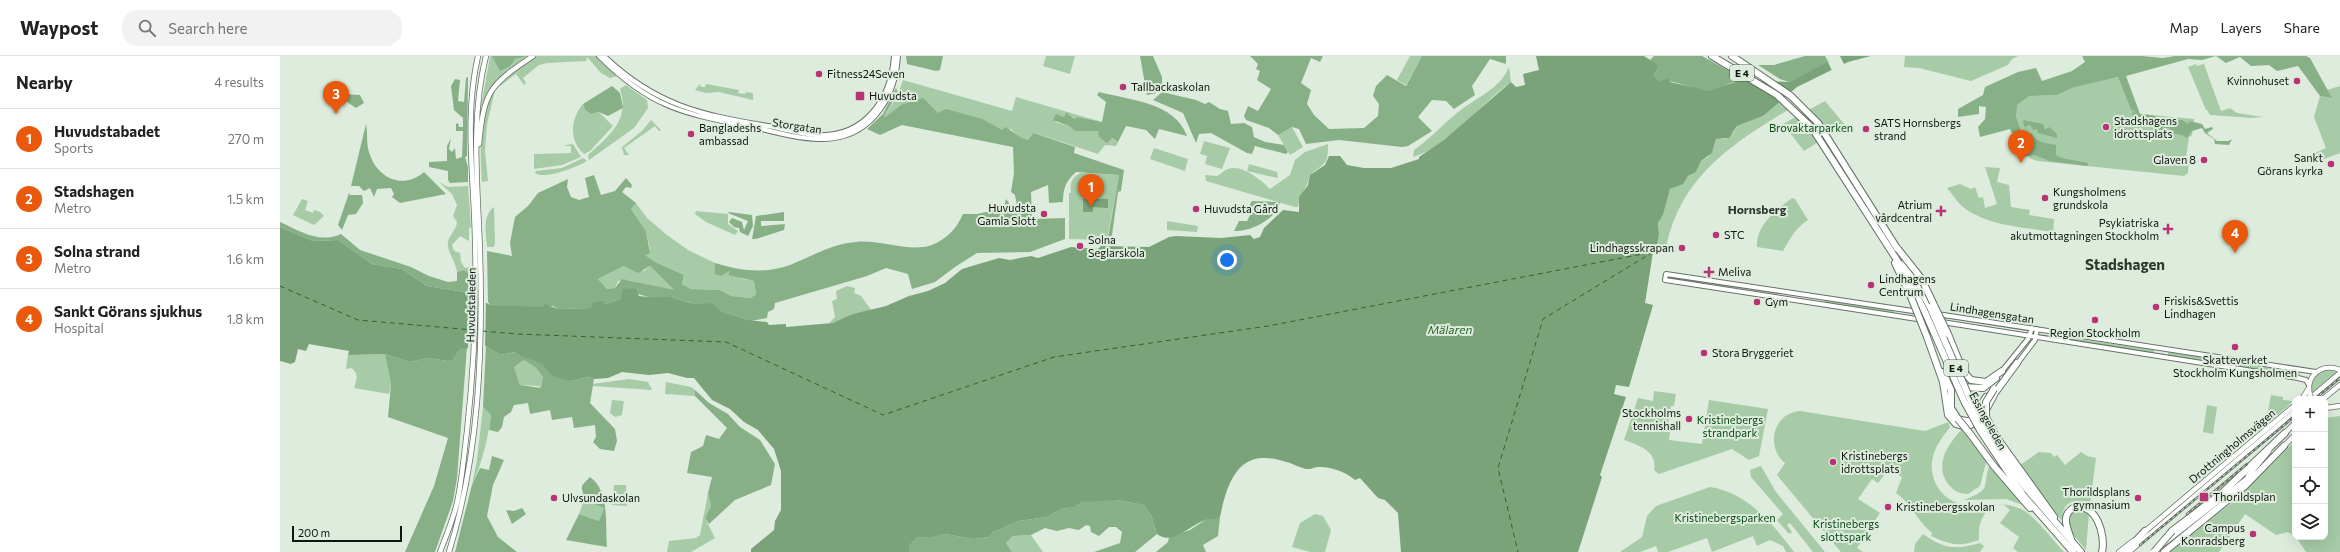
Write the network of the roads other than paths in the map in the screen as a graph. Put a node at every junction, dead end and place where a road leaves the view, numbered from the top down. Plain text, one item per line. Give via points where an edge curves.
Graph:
1 (478, 56) edge
2 (486, 56) edge
3 (533, 56) edge
4 (599, 56) edge
5 (604, 56) edge
6 (894, 56) edge
7 (898, 56) edge
8 (1712, 56) edge
9 (1732, 56) edge
10 (838, 135) junction
11 (476, 163) junction
12 (477, 240) junction
13 (1886, 243) junction
14 (1898, 249) junction
15 (1994, 322) junction
16 (2032, 328) junction
17 (1992, 329) junction
18 (2037, 329) junction
19 (2030, 336) junction
20 (2036, 337) junction
21 (2163, 349) junction
22 (2162, 356) junction
23 (1936, 360) junction
24 (2017, 363) junction
25 (2340, 370) edge
26 (2004, 372) junction
27 (2316, 372) junction
28 (2340, 373) edge
29 (1990, 385) junction
30 (2340, 385) edge
31 (2309, 386) junction
32 (1952, 394) junction
33 (2304, 396) edge
34 (2310, 396) edge
35 (2312, 396) edge
36 (2327, 396) edge
37 (2340, 406) edge
38 (2292, 408) edge
39 (2328, 408) edge
40 (2292, 414) edge
41 (1958, 419) junction
42 (2292, 426) edge
43 (1982, 429) junction
44 (2284, 433) junction
45 (2292, 437) edge
46 (2284, 446) junction
47 (2224, 471) junction
48 (2237, 487) junction
49 (2181, 501) junction
50 (2041, 516) junction
51 (2061, 529) junction
52 (2145, 532) junction
53 (2073, 543) junction
54 (2078, 551) edge
55 (440, 552) edge
56 (449, 552) edge
57 (2102, 552) edge
58 (2119, 552) edge
59 (2125, 552) edge
60 (2129, 552) edge
61 (2153, 552) edge
62 (2164, 552) edge

1 - 12 main road, Huvudstaleden via 470,128
2 - 11 main road, Huvudstaleden via 478,97
3 - 11 main road via 493,86 481,123
4 - 10 street, Storgatan via 646,95 686,114 817,139
5 - 10 street, Storgatan via 640,86 677,106 799,132
6 - 10 street, Storgatan via 888,87 879,106 864,122
7 - 10 street, Storgatan via 892,89 877,115 861,129
8 - 13 highway, E 4 via 1772,91 1807,122 1822,141
9 - 14 highway, E 4 via 1783,89 1807,110 1826,134
11 - 12 main road, Huvudstaleden
12 - 55 main road, Huvudstaleden via 469,411 459,492
12 - 56 main road, Huvudstaleden via 481,310 477,413 465,493
13 - 23 highway, bridge
13 - 43 highway, Essingeleden / E 4, bridge via 1918,297 1964,401
14 - 29 highway, bridge via 1929,293 1965,374 1974,381
14 - 43 highway, Essingeleden / E 4, bridge via 1927,300
15 - 16 street, Lindhagensgatan
15 - 17 street
15 - 17 street, Lindhagensgatan via 1896,310 1666,274 1665,280
16 - 18 street, Lindhagensgatan
16 - 19 street
17 - 19 street, Lindhagensgatan
18 - 20 street
18 - 21 street, Lindhagensgatan
19 - 20 street, Lindhagensgatan
19 - 26 street
20 - 22 street, Lindhagensgatan
20 - 24 street
21 - 22 street
21 - 27 street, Lindhagensgatan
22 - 31 street, Lindhagensgatan via 2300,378 2306,380
23 - 24 highway via 1943,382 1946,411 1953,422 1971,426 1979,422 1985,414 1995,393
23 - 32 highway
24 - 26 street
25 - 27 main road via 2326,367
26 - 29 highway
26 - 29 highway
27 - 31 main road
28 - 35 main road
29 - 32 highway, bridge via 1984,388 1962,386
29 - 41 highway, bridge via 1976,418 1966,422
29 - 51 highway, bridge via 1986,417 1995,435
30 - 36 main road
31 - 33 main road
31 - 34 main road
32 - 41 highway via 1951,408
37 - 39 main road
38 - 49 main road, Drottningholmsvägen
40 - 47 main road, Drottningholmsvägen
41 - 50 highway, bridge via 2021,499
42 - 44 main road
43 - 50 highway, Essingeleden / E 4 via 2006,472
43 - 51 highway, Essingeleden / E 4 via 2026,488
44 - 48 main road
44 - 61 highway, bridge via 2238,478 2172,531
45 - 46 main road
46 - 48 main road
46 - 62 highway via 2245,486
47 - 49 main road, Drottningholmsvägen
47 - 60 main road, Drottningholmsvägen
48 - 61 main road
49 - 52 main road, Drottningholmsvägen
50 - 54 highway, Essingeleden / E 4
51 - 53 highway, Essingeleden / E 4
52 - 58 main road, Drottningholmsvägen
52 - 59 highway
53 - 54 highway, Essingeleden / E 4
53 - 57 highway via 2065,518 2073,508 2084,507 2096,518 2101,530

